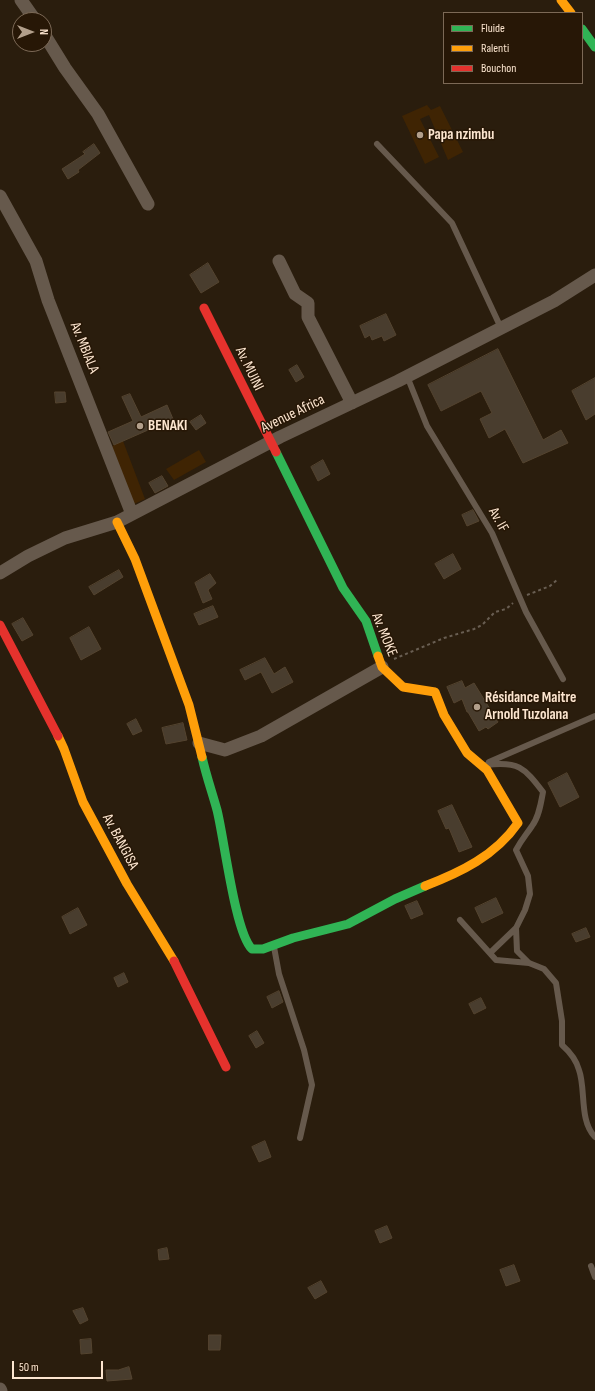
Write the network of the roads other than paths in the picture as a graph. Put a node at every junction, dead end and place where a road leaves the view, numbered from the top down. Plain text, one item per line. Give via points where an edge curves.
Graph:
1 (22, 0) edge
2 (561, 0) edge
3 (30, 12) edge
4 (569, 12) edge
5 (583, 30) edge
6 (52, 47) edge
7 (595, 47) edge
8 (377, 144) dead end
9 (0, 196) edge
10 (148, 204) dead end
11 (279, 261) dead end
12 (595, 274) edge
13 (204, 308) dead end
14 (501, 328) junction
15 (408, 376) junction
16 (352, 403) junction
17 (270, 442) junction
18 (132, 514) junction
19 (117, 522) junction
20 (0, 572) edge
21 (0, 625) edge
22 (386, 664) junction
23 (563, 679) dead end
24 (595, 716) edge
25 (199, 743) junction
26 (482, 765) junction
27 (460, 920) dead end
28 (516, 928) junction
29 (274, 945) junction
30 (490, 953) junction
31 (529, 962) junction
32 (226, 1067) dead end
33 (595, 1137) edge
34 (300, 1138) dead end
35 (591, 1266) dead end
36 (595, 1277) edge

1 - 3 street
2 - 4 street
5 - 7 street
6 - 10 street via 98,114
8 - 14 lane via 452,223
9 - 18 street, Av. MBIALA via 36,261 48,300
11 - 16 street via 295,294 308,304 308,317
12 - 14 street, Avenue Africa via 554,301
13 - 17 street, Av. MUINI
14 - 15 street, Avenue Africa
15 - 16 street, Avenue Africa
15 - 23 lane, Av. IF via 427,426 492,533 526,612
16 - 17 street, Avenue Africa
17 - 18 street, Avenue Africa
17 - 22 street, Av. MOKE via 343,588 366,621
18 - 19 street, Avenue Africa
19 - 20 street, Avenue Africa via 65,538
19 - 25 street via 135,559 174,662
21 - 32 street, Av. BANGISA via 64,749 83,802 127,884 182,973
22 - 25 street via 261,736 225,750
22 - 26 street, Av. MOKE via 403,687 435,692 444,715 467,753
24 - 26 lane
25 - 29 street via 217,810 245,940 249,947 255,950 263,950
26 - 28 lane via 505,762 522,768 543,792 540,810 533,826 524,834 516,850 528,876 530,894
26 - 29 street, Av. MOKE via 488,770 518,823 495,850 470,865 349,924
27 - 30 lane
28 - 30 lane
28 - 31 lane via 517,951
29 - 34 lane via 279,974 304,1050 312,1085
30 - 31 lane via 496,960
31 - 33 lane via 544,969 556,983 562,1021 562,1045 572,1054 580,1071 585,1115
35 - 36 lane

